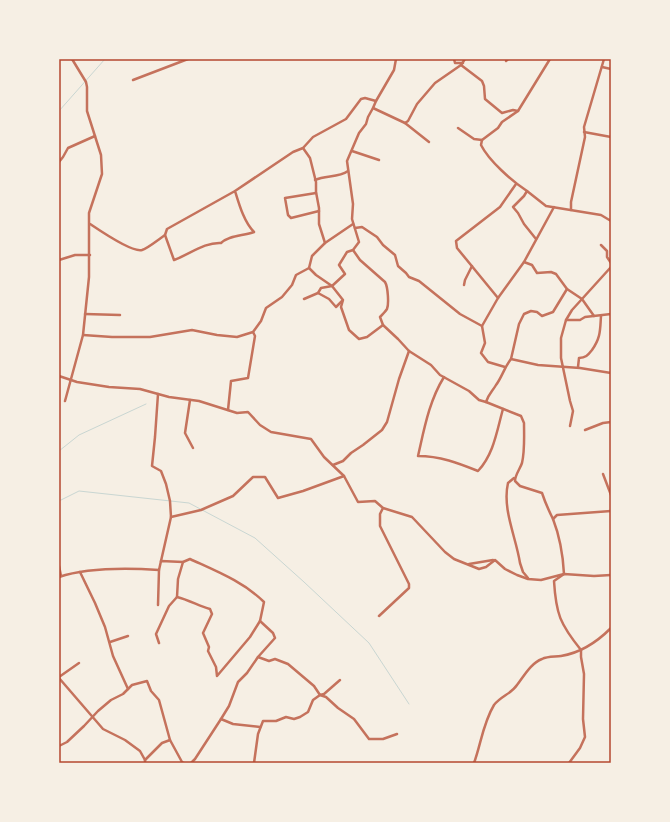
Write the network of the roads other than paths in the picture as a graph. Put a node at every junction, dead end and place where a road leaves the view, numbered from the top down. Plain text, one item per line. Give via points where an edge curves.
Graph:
1 (72, 59) edge
2 (188, 59) edge
3 (396, 59) edge
4 (454, 59) edge
5 (465, 59) edge
6 (550, 59) edge
7 (604, 59) edge
8 (462, 64) junction
9 (602, 67) junction
10 (611, 70) edge
11 (133, 80) dead end
12 (376, 101) junction
13 (373, 108) junction
14 (518, 111) junction
15 (405, 123) junction
16 (458, 128) dead end
17 (584, 132) junction
18 (95, 136) junction
19 (611, 137) edge
20 (482, 140) junction
21 (429, 142) dead end
22 (303, 148) junction
23 (352, 151) junction
24 (379, 160) dead end
25 (59, 162) edge
26 (348, 171) junction
27 (315, 180) junction
28 (516, 184) junction
29 (235, 191) junction
30 (527, 191) junction
31 (316, 193) junction
32 (554, 207) junction
33 (571, 210) junction
34 (319, 211) junction
35 (611, 221) edge
36 (89, 224) junction
37 (353, 224) junction
38 (356, 228) junction
39 (165, 235) junction
40 (536, 239) junction
41 (325, 243) junction
42 (601, 245) dead end
43 (353, 250) junction
44 (90, 254) junction
45 (59, 260) edge
46 (524, 262) junction
47 (611, 263) edge
48 (472, 266) junction
49 (309, 268) junction
50 (611, 268) edge
51 (464, 285) dead end
52 (332, 286) junction
53 (567, 289) junction
54 (318, 293) junction
55 (498, 298) junction
56 (304, 299) dead end
57 (582, 299) junction
58 (343, 300) junction
59 (85, 314) junction
60 (611, 314) edge
61 (120, 315) dead end
62 (594, 316) junction
63 (601, 316) junction
64 (566, 320) junction
65 (383, 325) junction
66 (482, 326) junction
67 (253, 332) junction
68 (83, 335) junction
69 (409, 351) junction
70 (511, 360) junction
71 (505, 367) junction
72 (563, 367) junction
73 (578, 367) junction
74 (611, 373) edge
75 (59, 376) edge
76 (444, 377) junction
77 (71, 380) junction
78 (158, 394) junction
79 (190, 400) junction
80 (65, 402) dead end
81 (486, 402) junction
82 (504, 409) junction
83 (228, 410) junction
84 (611, 422) edge
85 (570, 426) dead end
86 (584, 430) dead end
87 (193, 448) dead end
88 (333, 465) junction
89 (603, 474) dead end
90 (344, 476) junction
91 (514, 478) junction
92 (611, 495) edge
93 (383, 508) junction
94 (611, 511) edge
95 (170, 517) junction
96 (553, 519) junction
97 (495, 560) junction
98 (162, 561) junction
99 (183, 562) junction
100 (468, 564) junction
101 (59, 566) edge
102 (159, 570) junction
103 (80, 572) junction
104 (564, 574) junction
105 (611, 575) edge
106 (60, 576) edge
107 (528, 579) junction
108 (177, 598) junction
109 (158, 605) dead end
110 (379, 616) dead end
111 (260, 621) junction
112 (611, 628) edge
113 (128, 636) dead end
114 (110, 642) junction
115 (159, 643) dead end
116 (581, 650) junction
117 (258, 657) junction
118 (79, 663) dead end
119 (59, 677) edge
120 (340, 680) dead end
121 (128, 689) junction
122 (320, 695) junction
123 (92, 717) junction
124 (221, 719) junction
125 (260, 727) junction
126 (397, 734) dead end
127 (170, 740) junction
128 (59, 746) edge
129 (145, 762) edge
130 (184, 763) edge
131 (191, 763) edge
132 (254, 763) edge
133 (474, 763) edge
134 (569, 763) edge

1 - 18 street via 86,82 86,105
2 - 11 street
3 - 12 street via 394,70
4 - 8 street via 455,63
5 - 8 street
6 - 14 street
7 - 9 street
8 - 14 street via 482,81 485,99 492,105 502,113
8 - 15 street via 435,83
9 - 10 street
9 - 17 street via 586,116
12 - 13 street
12 - 22 street via 361,99 346,119 313,137
13 - 15 street
13 - 23 street via 366,124 359,132
14 - 20 street
15 - 21 street
16 - 20 street via 474,139
17 - 19 street
17 - 33 street
18 - 25 street via 68,148
18 - 36 street via 101,155 102,174 91,208
20 - 28 street via 484,151
22 - 27 street via 310,158
22 - 29 street via 288,155
23 - 24 street
23 - 26 street via 347,161
26 - 27 street via 338,176 320,177
26 - 37 street
27 - 31 street
28 - 30 street
28 - 48 street via 500,207 456,241 457,248
29 - 39 street via 167,229
29 - 39 street via 241,209 254,232 225,239 221,243 212,243 174,260
30 - 32 street via 546,206
30 - 40 street via 513,208
31 - 34 street
31 - 34 street via 286,198 288,215 292,218
32 - 33 street
32 - 40 street
33 - 35 street via 601,215
34 - 41 street via 319,224
36 - 39 street via 135,251 142,250
36 - 44 street
37 - 38 street
37 - 41 street
38 - 43 street via 359,242
38 - 66 street via 362,227 377,237 395,255 398,266 409,277 419,281 460,314
40 - 46 street
41 - 49 street via 312,256
42 - 47 street via 607,251 607,258
43 - 52 street via 347,252 340,265 345,274
43 - 65 street via 360,260 387,284 387,309 380,317
44 - 45 street
44 - 59 street
46 - 53 street via 532,265 537,273 556,274
46 - 55 street
48 - 51 street
48 - 55 street
49 - 52 street
49 - 67 street via 296,275 282,297 266,308
50 - 57 street
52 - 54 street via 321,288
52 - 58 street
53 - 57 street
53 - 70 street via 553,312 542,316 531,311 524,314 519,324
54 - 56 street
54 - 58 street via 336,307
55 - 66 street
57 - 62 street
57 - 64 street
58 - 65 street via 341,307 349,330 359,340
59 - 61 street
59 - 68 street
60 - 63 street
62 - 63 street
62 - 64 street
63 - 73 street via 599,341 585,358 579,358
64 - 72 street via 561,338
65 - 69 street
66 - 71 street via 485,343 481,353 488,362
67 - 68 street via 237,337 192,330 150,337
67 - 83 street via 255,336 248,378 231,381
68 - 77 street
69 - 76 street
69 - 88 street via 387,422 382,430 343,461
70 - 71 street
70 - 72 street
71 - 81 street
72 - 73 street
72 - 85 street via 573,411
73 - 74 street
75 - 77 street
76 - 81 street
76 - 82 street via 424,427 418,456 457,462 478,471 485,464 496,439
77 - 78 street via 109,387 140,389
77 - 80 street
78 - 79 street
78 - 95 street via 152,466 161,471 166,484 170,500
79 - 83 street
79 - 87 street via 185,433
81 - 82 street
82 - 91 street via 521,416 524,423 522,460
83 - 88 street via 237,413 248,412 271,432 311,438
84 - 86 street
88 - 90 street
89 - 92 street
90 - 93 street via 358,502 375,502
90 - 95 street via 278,498 265,477 253,477 233,496 201,510
91 - 96 street via 520,486 542,494
91 - 107 street via 508,483 506,503 520,563
93 - 100 street via 412,517 445,552 454,559
93 - 110 street via 380,526 409,588
94 - 96 street via 558,515
95 - 98 street
96 - 104 street via 563,556
97 - 100 street
97 - 100 street via 479,569
97 - 107 street via 505,569
98 - 99 street
98 - 102 street
99 - 108 street
99 - 111 street via 190,559 255,593 264,602
101 - 106 street
102 - 103 street via 136,568
102 - 109 street
103 - 106 street
103 - 114 street
104 - 105 street
104 - 107 street via 541,580
104 - 116 street via 554,581 560,620
108 - 111 street via 210,609 212,614 203,634 217,676
108 - 115 street via 169,606 156,634
111 - 117 street via 275,638
112 - 116 street
113 - 114 street
114 - 121 street via 113,656
116 - 133 street via 542,659 528,670 513,690 501,697 490,712
116 - 134 street via 585,737
117 - 122 street via 288,664 314,686
117 - 124 street via 238,682
118 - 119 street
119 - 123 street
120 - 122 street
121 - 123 street
121 - 127 street via 132,685 147,681 159,700
122 - 125 street via 313,700 308,712 300,717 263,721
122 - 126 street via 354,719 369,739 383,739
123 - 128 street
123 - 129 street via 103,729 140,751
124 - 125 street via 233,724
124 - 131 street
125 - 132 street
127 - 129 street via 162,743
127 - 130 street

